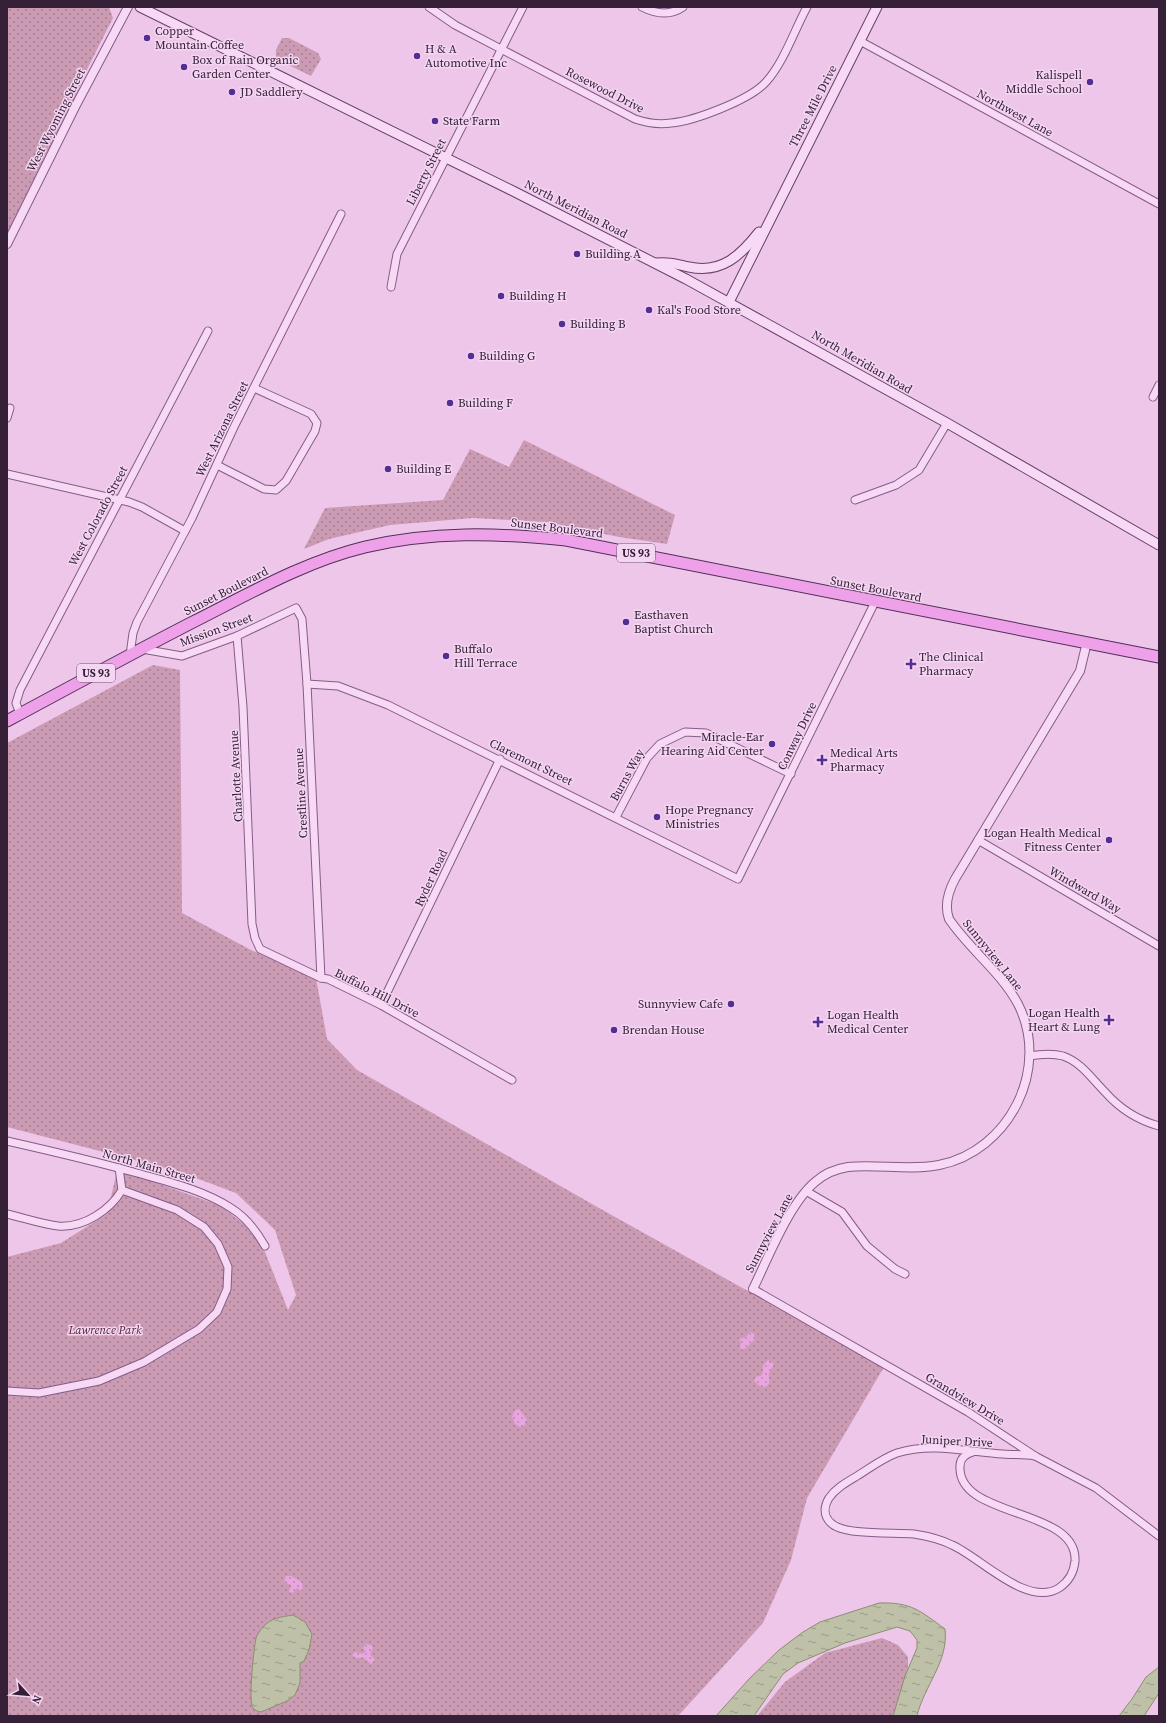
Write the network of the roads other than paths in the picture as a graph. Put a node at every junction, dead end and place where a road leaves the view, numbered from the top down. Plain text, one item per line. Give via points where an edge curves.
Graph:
1 (128, 7) edge
2 (140, 7) edge
3 (429, 7) edge
4 (523, 7) edge
5 (642, 7) edge
6 (683, 7) edge
7 (807, 7) edge
8 (877, 7) edge
9 (860, 41) junction
10 (502, 49) junction
11 (446, 157) junction
12 (1159, 204) edge
13 (341, 214) dead end
14 (771, 217) junction
15 (7, 244) edge
16 (656, 263) junction
17 (391, 287) dead end
18 (729, 302) junction
19 (208, 331) dead end
20 (1159, 385) edge
21 (254, 388) junction
22 (1153, 397) dead end
23 (10, 408) dead end
24 (7, 418) edge
25 (947, 423) junction
26 (217, 465) junction
27 (7, 474) edge
28 (120, 500) junction
29 (855, 500) dead end
30 (185, 531) junction
31 (1159, 545) edge
32 (876, 602) junction
33 (296, 608) joint
34 (237, 636) junction
35 (1087, 642) junction
36 (140, 649) junction
37 (130, 655) junction
38 (1159, 657) edge
39 (307, 684) junction
40 (20, 714) junction
41 (7, 721) edge
42 (500, 759) junction
43 (791, 774) junction
44 (616, 817) junction
45 (978, 840) junction
46 (738, 878) joint
47 (252, 915) joint
48 (1159, 946) edge
49 (321, 978) junction
50 (381, 1005) junction
51 (1030, 1056) junction
52 (512, 1080) dead end
53 (1159, 1126) edge
54 (7, 1141) edge
55 (119, 1168) junction
56 (122, 1190) junction
57 (806, 1191) junction
58 (7, 1214) edge
59 (265, 1246) dead end
60 (905, 1274) dead end
61 (753, 1290) joint
62 (7, 1391) edge
63 (973, 1452) junction
64 (1035, 1456) junction
65 (1159, 1536) edge

1 - 15 street, West Wyoming Street
2 - 11 main road, North Meridian Road
3 - 10 street, Rosewood Drive via 455,25
4 - 10 street, Liberty Street
5 - 6 street via 667,13
7 - 10 street, Rosewood Drive via 778,64 759,88 710,112 671,124 648,123 635,119
8 - 9 main road, Three Mile Drive
9 - 12 street, Northwest Lane
9 - 14 main road, Three Mile Drive
10 - 11 street, Liberty Street
11 - 16 main road, North Meridian Road
11 - 17 street, Liberty Street via 398,254
13 - 21 street, West Arizona Street
14 - 16 main road, Three Mile Drive via 736,258 720,265 690,268 672,262
14 - 18 main road, Three Mile Drive
16 - 18 main road, North Meridian Road
18 - 25 main road, North Meridian Road
19 - 28 street, West Colorado Street
20 - 22 street
21 - 26 street, West Arizona Street
21 - 26 street via 311,414 317,423 316,431 286,481 276,490 264,489
23 - 24 street
25 - 29 street via 918,470 896,485
25 - 31 main road, North Meridian Road
26 - 30 street, West Arizona Street
27 - 28 street
28 - 30 street via 142,507
28 - 40 street, West Colorado Street via 20,690 16,703
30 - 37 street, West Arizona Street via 133,633
32 - 35 main road, Sunset Boulevard / US 93
32 - 36 main road, Sunset Boulevard / US 93 via 566,540 510,534 453,534 364,547 314,563 279,578
32 - 43 street, Conway Drive
33 - 34 street, Mission Street
33 - 39 street, Crestline Avenue via 302,619
34 - 36 street, Mission Street via 182,656
34 - 47 street, Charlotte Avenue via 243,707
35 - 38 main road, Sunset Boulevard / US 93
35 - 45 street, Sunnyview Lane via 1080,671
36 - 37 main road, Sunset Boulevard / US 93
37 - 40 main road, Sunset Boulevard / US 93
39 - 42 street, Claremont Street via 338,686 363,694
39 - 49 street, Crestline Avenue
40 - 41 main road, Sunset Boulevard / US 93
42 - 44 street, Claremont Street
42 - 50 street, Ryder Road
43 - 44 street, Burns Way via 706,733 684,732 660,744 647,758
43 - 46 street, Conway Drive
44 - 46 street, Claremont Street
45 - 48 street, Windward Way
45 - 51 street, Sunnyview Lane via 950,889 947,912 954,927 1000,978 1018,1005 1028,1033
47 - 49 street, Buffalo Hill Drive via 255,938 260,949
49 - 50 street, Buffalo Hill Drive
50 - 52 street, Buffalo Hill Drive
51 - 53 street via 1048,1054 1069,1059 1086,1071 1105,1093 1129,1113
51 - 57 street, Sunnyview Lane via 1025,1086 1012,1114 994,1136 969,1154 929,1167 858,1166 838,1169 821,1177
54 - 55 street, North Main Street
55 - 56 street
55 - 59 street, North Main Street via 168,1181 215,1198 240,1214
56 - 58 street via 111,1205 98,1214 70,1226 57,1226
56 - 62 street via 177,1210 204,1227 218,1244 228,1267 227,1289 217,1312 199,1329 144,1362 99,1381 39,1393
57 - 60 street via 842,1212 867,1246
57 - 61 street, Sunnyview Lane via 786,1224
61 - 64 street, Grandview Drive via 968,1412
63 - 63 street, Juniper Drive via 963,1458 960,1466 964,1482 972,1492 983,1499 1048,1525 1064,1535 1072,1545 1075,1558 1073,1571 1060,1588 1046,1593 1026,1590 953,1545 930,1537 854,1531 832,1524 826,1517 825,1505 834,1491 892,1455 930,1448
63 - 64 street, Juniper Drive
64 - 65 street, Grandview Drive via 1096,1488

